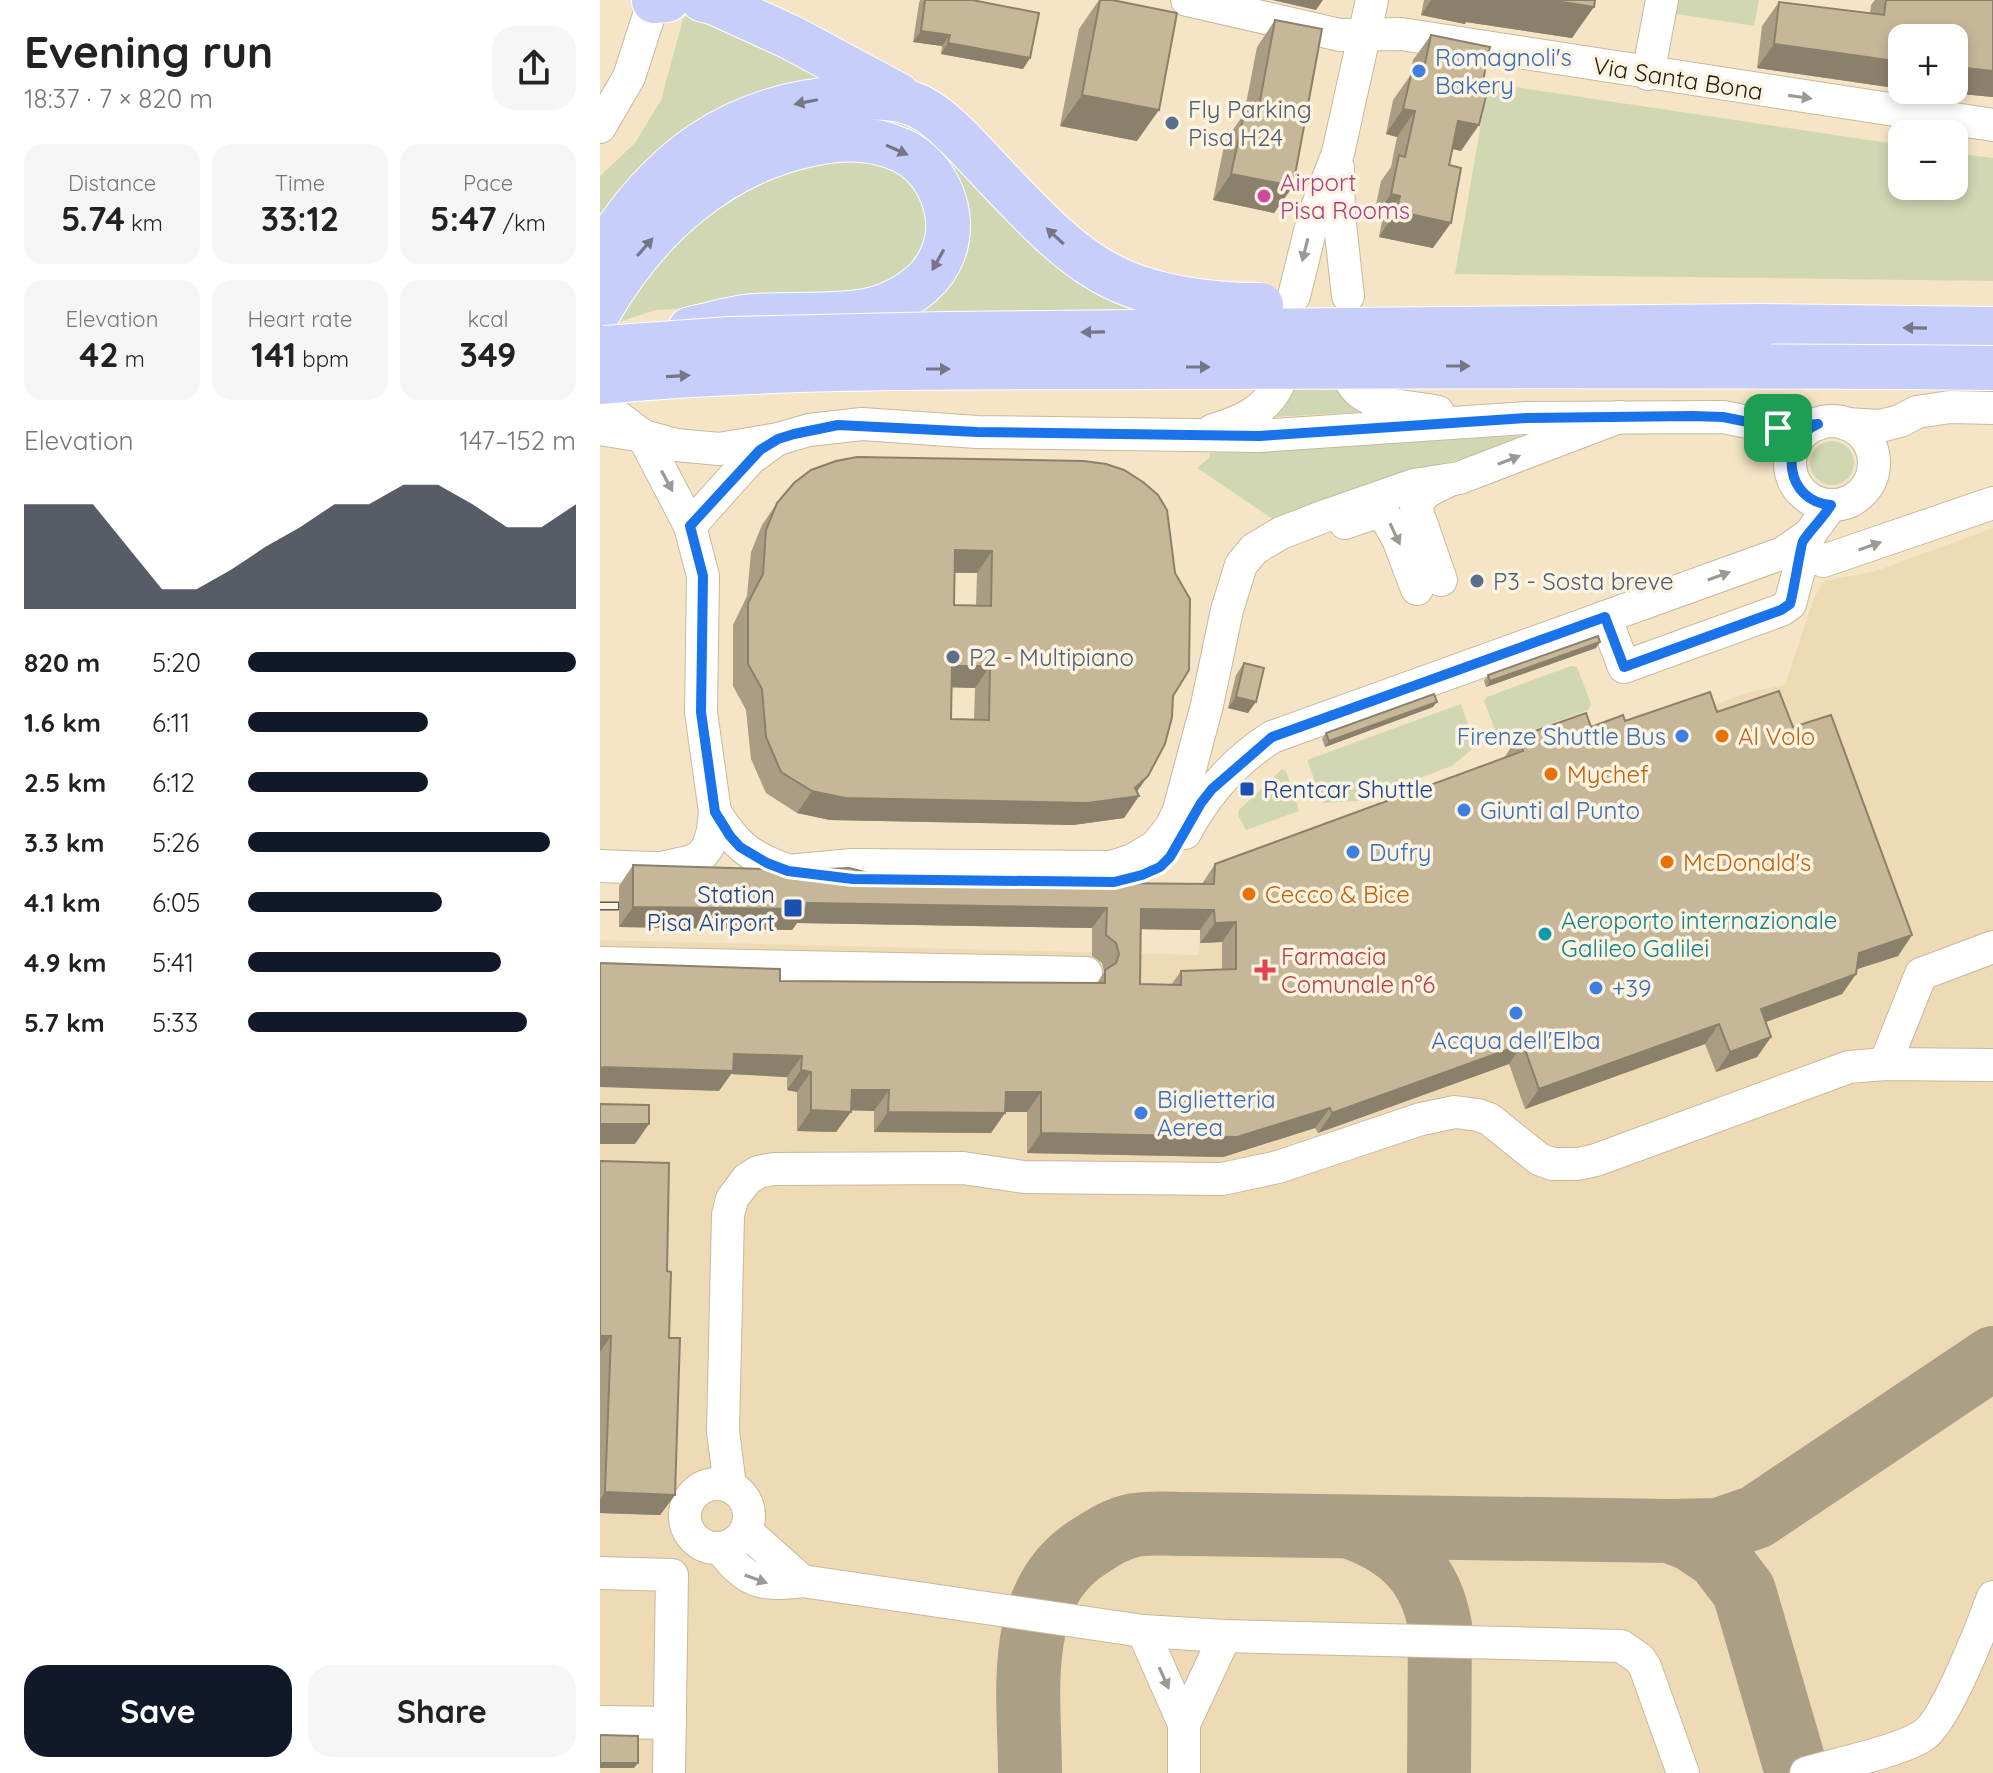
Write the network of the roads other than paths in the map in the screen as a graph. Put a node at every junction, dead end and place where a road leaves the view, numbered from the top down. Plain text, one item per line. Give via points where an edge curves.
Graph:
1 (654, 0) edge
2 (667, 0) edge
3 (703, 0) edge
4 (744, 0) edge
5 (1187, 0) edge
6 (1372, 0) edge
7 (1662, 0) edge
8 (1363, 36) junction
9 (790, 37) junction
10 (1648, 74) junction
11 (918, 106) junction
12 (1993, 125) edge
13 (600, 127) edge
14 (1338, 153) junction
15 (600, 256) edge
16 (1294, 296) dead end
17 (1348, 296) dead end
18 (1759, 326) junction
19 (1993, 329) edge
20 (601, 347) edge
21 (1993, 368) edge
22 (1352, 383) dead end
23 (1278, 385) dead end
24 (600, 403) edge
25 (1993, 409) edge
26 (1692, 416) junction
27 (1619, 417) junction
28 (1468, 421) junction
29 (1832, 424) junction
30 (600, 429) edge
31 (643, 436) junction
32 (1189, 436) junction
33 (778, 439) junction
34 (1874, 467) junction
35 (1791, 471) junction
36 (1452, 479) junction
37 (1993, 503) edge
38 (1831, 505) junction
39 (690, 526) junction
40 (1801, 543) junction
41 (1605, 617) junction
42 (1196, 752) junction
43 (715, 812) junction
44 (600, 866) edge
45 (661, 868) junction
46 (788, 871) junction
47 (1113, 875) junction
48 (1993, 947) edge
49 (600, 963) edge
50 (1086, 973) dead end
51 (1885, 1064) junction
52 (1993, 1065) edge
53 (716, 1487) junction
54 (723, 1541) junction
55 (600, 1573) edge
56 (672, 1575) junction
57 (1993, 1597) edge
58 (1143, 1631) junction
59 (1225, 1636) junction
60 (600, 1722) edge
61 (670, 1723) junction
62 (1184, 1724) junction
63 (669, 1773) edge
64 (1184, 1773) edge
65 (1683, 1773) edge
66 (1806, 1773) edge

1 - 2 highway
1 - 13 street via 629,77
3 - 9 highway
4 - 9 highway
5 - 8 street, Via Santa Bona
6 - 8 street
7 - 10 street
8 - 10 street, Via Santa Bona via 1401,34
8 - 14 street
9 - 11 highway
10 -> 12 street, Via Santa Bona
11 -> 15 highway via 883,98 815,100 741,121 660,175
18 -> 11 highway, bridge via 1502,304 1244,305 1160,293 1097,269 1054,236 959,139
14 -> 16 street via 1314,215
14 - 17 street
19 -> 18 highway
18 -> 20 highway, bridge via 931,334
20 -> 20 highway, bridge via 640,251 693,198 763,158 824,141 858,139 903,151 938,186 948,221 944,251 923,283 886,306 751,316
20 -> 21 highway, bridge via 788,371 1674,364
22 - 28 street via 1369,399
23 - 32 street via 1256,413
24 - 31 street
25 - 29 street via 1950,407 1880,426
25 - 34 street via 1919,427
26 - 27 street
26 - 29 street via 1778,428
26 - 35 street via 1748,436
27 - 28 street
36 -> 27 street
28 - 32 street via 1321,433
29 - 34 street via 1858,430 1868,441
29 - 35 street via 1805,431 1791,456
30 - 31 street
31 - 33 street via 694,448 732,448
31 -> 39 street
32 - 33 street via 862,424
33 - 39 street via 750,459
34 - 38 street via 1860,494
35 - 38 street via 1809,498
36 - 42 street via 1400,489 1281,533 1254,549 1237,577
42 -> 36 street via 1221,709 1258,567 1292,543 1378,513 1393,527 1429,584 1416,508 1425,493
40 -> 37 street via 1823,561
38 - 40 street
39 - 43 street via 701,561 701,712
41 -> 40 street
40 - 41 street via 1790,604 1781,610 1624,667
41 - 47 street via 1272,737 1212,789 1160,867 1142,875
42 - 47 street via 1179,810 1164,837
43 - 45 street via 712,838 701,856
43 - 46 street via 740,847
44 - 45 street
45 - 46 street
46 - 47 street via 852,865
48 - 51 street via 1921,974
49 - 50 street
51 - 52 street
51 - 53 street via 1849,1067 1596,1160 1565,1166 1539,1159 1489,1119 1455,1112 1222,1179 1024,1177 963,1168 836,1166 758,1172 738,1189 728,1215 723,1431
53 - 54 street via 739,1492 749,1510
53 - 54 street via 691,1497 685,1517 687,1528
54 - 56 street via 689,1572
54 - 58 street via 802,1581
55 - 56 street
56 - 61 street
57 - 66 street via 1944,1709 1929,1731 1910,1743
58 - 59 street
58 -> 62 street
59 - 62 street
59 - 65 street via 1621,1646 1645,1667
60 - 61 street
61 - 63 street
62 - 64 street

